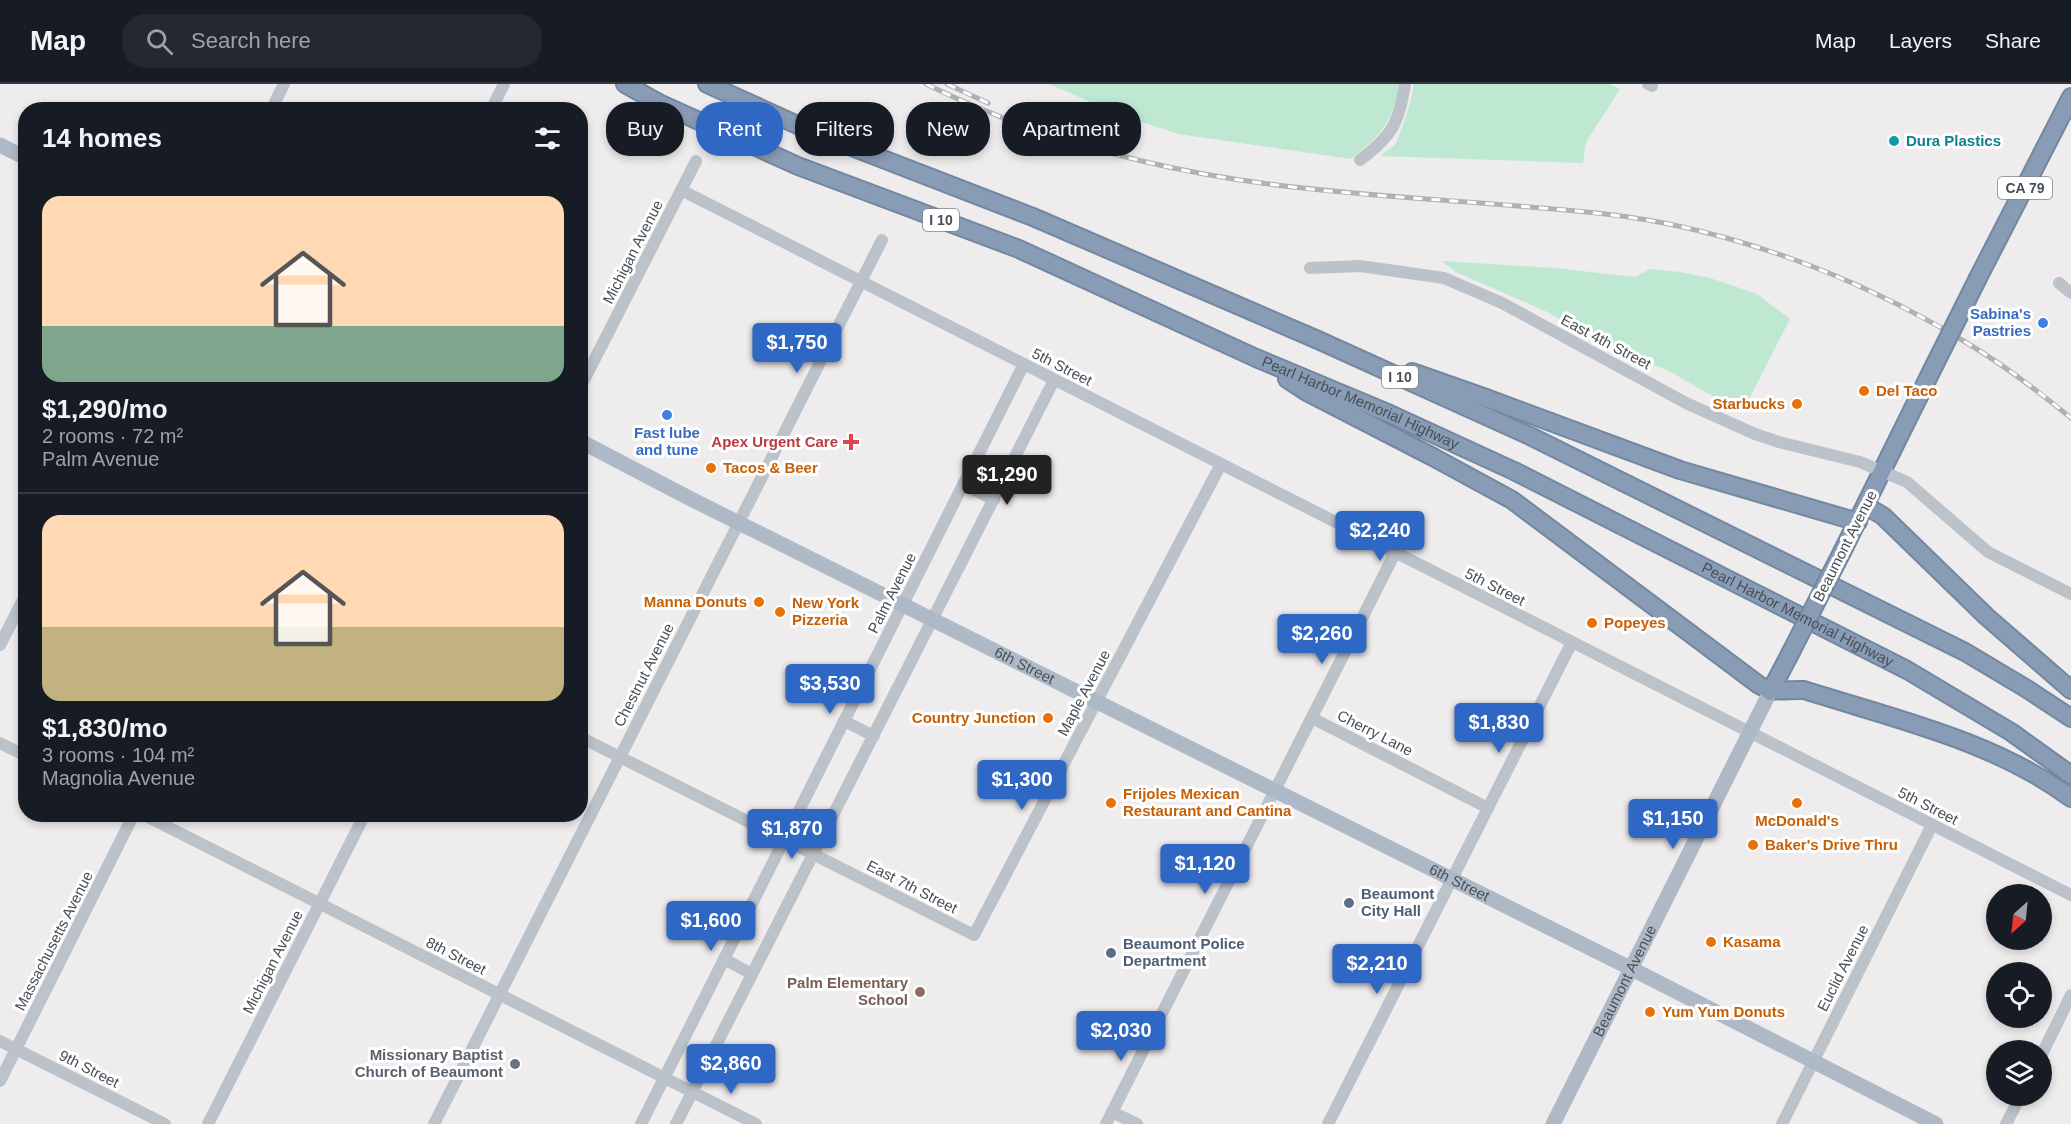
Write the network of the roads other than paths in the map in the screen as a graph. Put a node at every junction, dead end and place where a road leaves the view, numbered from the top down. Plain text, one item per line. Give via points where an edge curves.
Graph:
1 (284, 84) edge
2 (504, 84) edge
3 (625, 84) edge
4 (707, 84) edge
5 (1405, 84) edge
6 (2071, 97) edge
7 (275, 102) edge
8 (495, 102) edge
9 (0, 145) edge
10 (18, 154) edge
11 (1360, 160) dead end
12 (696, 161) dead end
13 (681, 190) junction
14 (882, 240) dead end
15 (1310, 268) dead end
16 (861, 282) junction
17 (2059, 283) dead end
18 (2071, 293) edge
19 (1317, 340) junction
20 (1256, 358) junction
21 (1024, 364) junction
22 (588, 372) edge
23 (1054, 380) junction
24 (588, 445) edge
25 (1221, 464) junction
26 (1882, 471) junction
27 (963, 484) junction
28 (994, 500) junction
29 (1866, 506) junction
30 (739, 522) junction
31 (1858, 522) junction
32 (1395, 553) junction
33 (2071, 594) edge
34 (903, 604) junction
35 (18, 610) edge
36 (934, 620) junction
37 (1572, 642) junction
38 (0, 645) edge
39 (2071, 690) edge
40 (1770, 692) junction
41 (1096, 701) junction
42 (1312, 718) junction
43 (2071, 718) edge
44 (844, 721) junction
45 (1751, 733) junction
46 (874, 736) junction
47 (588, 740) edge
48 (0, 743) edge
49 (18, 752) edge
50 (620, 756) junction
51 (2071, 775) edge
52 (1274, 790) junction
53 (2071, 798) edge
54 (1488, 808) junction
55 (588, 819) edge
56 (130, 822) edge
57 (158, 822) edge
58 (361, 822) edge
59 (587, 822) edge
60 (1932, 825) junction
61 (784, 839) junction
62 (813, 854) junction
63 (1452, 879) junction
64 (2071, 895) edge
65 (320, 904) junction
66 (974, 935) joint
67 (724, 959) junction
68 (1632, 969) junction
69 (752, 974) junction
70 (499, 995) junction
71 (2071, 995) edge
72 (2048, 1040) edge
73 (0, 1041) edge
74 (16, 1049) junction
75 (1813, 1061) junction
76 (664, 1078) junction
77 (0, 1080) edge
78 (693, 1092) junction
79 (2015, 1106) edge
80 (1112, 1112) junction
81 (1334, 1122) edge
82 (165, 1124) edge
83 (208, 1124) edge
84 (434, 1124) edge
85 (641, 1124) edge
86 (676, 1124) edge
87 (756, 1124) edge
88 (1106, 1124) edge
89 (1137, 1124) edge
90 (1553, 1124) edge
91 (1782, 1124) edge
92 (1936, 1124) edge
93 (2006, 1124) edge

1 - 7 street
2 - 8 street
3 - 20 highway, Pearl Harbor Memorial Highway / I 10 via 798,166 1019,249
4 - 19 highway, I 10 via 813,132 1032,217
5 - 11 street via 1393,129
6 - 26 highway, Beaumont Avenue / CA 79, bridge
9 - 10 main road
12 - 13 street, Michigan Avenue
13 - 16 street, 5th Street
13 - 22 street, Michigan Avenue
14 - 16 street, Chestnut Avenue
15 - 26 street, East 4th Street via 1359,266 1444,278 1502,303 1686,403 1755,434
16 - 21 street, 5th Street
16 - 30 street, Chestnut Avenue
17 - 18 street
19 - 31 highway via 1680,471
19 - 43 highway, I 10 via 1530,436 1922,630
20 - 40 highway via 1307,392 1512,500
20 - 51 highway, Pearl Harbor Memorial Highway / I 10 via 1514,471 1907,670 2012,732
21 - 23 street, 5th Street
21 - 27 street, Palm Avenue
23 - 25 street, 5th Street
23 - 28 street
24 - 30 main road, 6th Street
25 - 32 street, 5th Street
25 - 41 street, Maple Avenue
26 - 29 highway, Beaumont Avenue / CA 79
26 - 33 street, East 4th Street via 1907,482 1988,552
27 - 28 street
27 - 34 street, Palm Avenue
28 - 36 street
29 - 31 highway, Beaumont Avenue / CA 79
29 - 39 highway via 1883,516 1987,617
30 - 34 main road, 6th Street
30 - 50 street, Chestnut Avenue
31 - 40 highway, Beaumont Avenue / CA 79, bridge
32 - 37 street, 5th Street
32 - 42 street
34 - 36 main road, 6th Street
34 - 44 street, Palm Avenue
35 - 38 street
36 - 41 main road, 6th Street
36 - 46 street
37 - 45 street, 5th Street
37 - 54 street
40 - 45 main road, Beaumont Avenue
40 - 53 highway via 1804,690 1971,744 2023,768
41 - 52 main road, 6th Street
41 - 66 street, Maple Avenue
42 - 52 street
42 - 54 street, Cherry Lane
44 - 46 street
44 - 61 street, Palm Avenue
45 - 60 street, 5th Street
45 - 68 main road, Beaumont Avenue
46 - 62 street
47 - 50 street, East 7th Street
48 - 49 street
50 - 55 street, Chestnut Avenue
50 - 61 street, East 7th Street
52 - 63 main road, 6th Street
52 - 80 street
54 - 63 street
56 - 74 street, Massachusetts Avenue
57 - 65 street, 8th Street
58 - 65 street, Michigan Avenue
59 - 70 street, Chestnut Avenue
60 - 64 street, 5th Street
60 - 75 street, Euclid Avenue
61 - 62 street, East 7th Street
61 - 67 street, Palm Avenue
62 - 66 street, East 7th Street
62 - 69 street
63 - 68 main road, 6th Street
63 - 81 street
65 - 70 street, 8th Street
65 - 83 street, Michigan Avenue
67 - 69 street
67 - 76 street, Palm Avenue
68 - 75 main road, 6th Street
68 - 90 main road, Beaumont Avenue
69 - 78 street
70 - 76 street, 8th Street
70 - 84 street, Chestnut Avenue
71 - 72 street
73 - 74 street, 9th Street
74 - 77 street, Massachusetts Avenue
74 - 82 street, 9th Street
75 - 91 street, Euclid Avenue
75 - 92 main road, 6th Street
76 - 78 street, 8th Street
76 - 85 street, Palm Avenue
78 - 86 street
78 - 87 street, 8th Street
79 - 93 street
80 - 88 street
80 - 89 street

